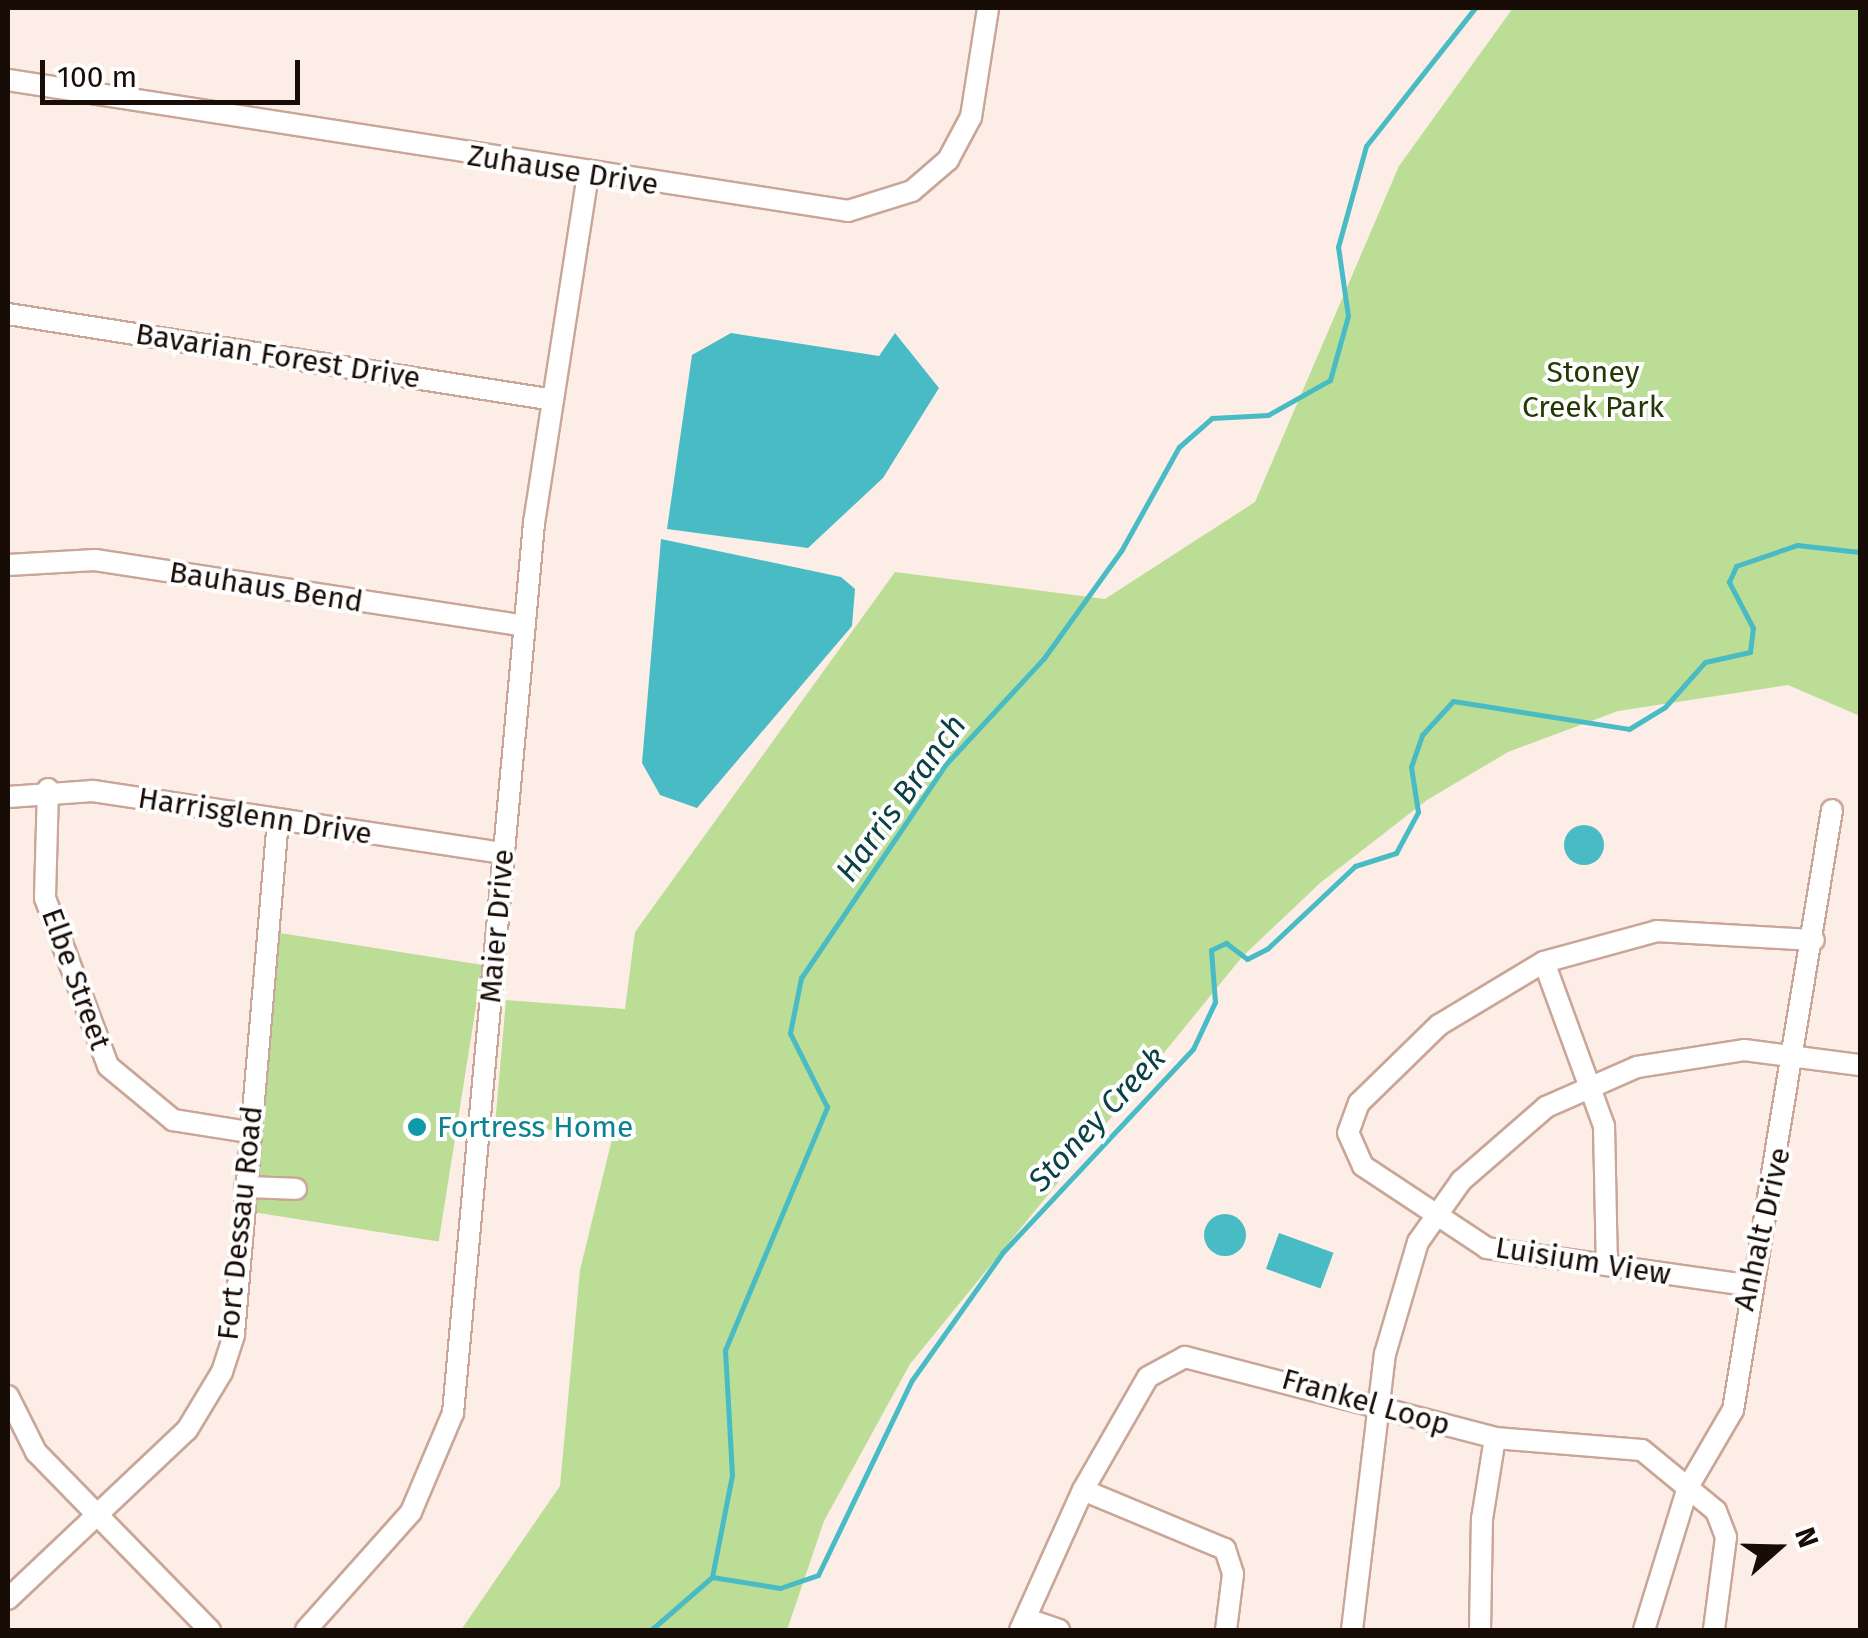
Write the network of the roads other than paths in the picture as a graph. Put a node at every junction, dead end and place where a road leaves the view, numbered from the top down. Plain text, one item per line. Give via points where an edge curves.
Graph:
1 (988, 8) edge
2 (8, 80) edge
3 (588, 176) junction
4 (8, 314) edge
5 (548, 399) junction
6 (8, 565) edge
7 (525, 626) junction
8 (48, 790) junction
9 (8, 797) edge
10 (1832, 810) dead end
11 (278, 820) junction
12 (502, 854) junction
13 (1814, 940) junction
14 (1544, 962) junction
15 (1797, 1055) junction
16 (1860, 1065) edge
17 (1591, 1084) junction
18 (249, 1132) junction
19 (245, 1187) junction
20 (296, 1188) dead end
21 (1435, 1219) junction
22 (1607, 1265) junction
23 (1746, 1285) junction
24 (8, 1396) edge
25 (1378, 1405) junction
26 (1495, 1438) junction
27 (1688, 1487) junction
28 (1083, 1490) junction
29 (95, 1515) junction
30 (1352, 1586) junction
31 (8, 1599) edge
32 (1023, 1625) edge
33 (210, 1630) edge
34 (306, 1630) edge
35 (1059, 1630) edge
36 (1226, 1630) edge
37 (1340, 1630) edge
38 (1352, 1630) edge
39 (1480, 1630) edge
40 (1644, 1630) edge
41 (1714, 1630) edge

1 - 3 street, Zuhause Drive via 970,117 948,160 912,191 848,211
2 - 3 street, Zuhause Drive
3 - 5 street, Maier Drive
4 - 5 street, Bavarian Forest Drive
5 - 7 street, Maier Drive
6 - 7 street, Bauhaus Bend via 94,560
7 - 12 street, Maier Drive
8 - 9 street, Harrisglenn Drive
8 - 11 street, Harrisglenn Drive
8 - 18 street, Elbe Street via 46,898 108,1066 174,1120
10 - 13 street, Anhalt Drive
11 - 12 street, Harrisglenn Drive
11 - 18 street, Fort Dessau Road
12 - 34 street, Maier Drive via 453,1413 411,1512
13 - 14 street, Luisium View via 1657,931
13 - 15 street, Anhalt Drive
14 - 17 street
14 - 21 street, Luisium View via 1466,1002 1351,1116 1352,1151 1363,1166
15 - 16 street
15 - 17 street via 1687,1055
15 - 23 street, Anhalt Drive
17 - 21 street via 1507,1134
17 - 22 street via 1609,1171
18 - 19 street, Fort Dessau Road
19 - 20 street
19 - 29 street, Fort Dessau Road via 234,1334 222,1372 187,1430
21 - 22 street, Luisium View via 1505,1253
21 - 25 street via 1418,1242
22 - 23 street, Luisium View
23 - 27 street, Anhalt Drive via 1733,1410
24 - 29 street via 36,1452
25 - 26 street, Frankel Loop
25 - 28 street, Frankel Loop via 1185,1357 1148,1377
25 - 30 street
26 - 27 street, Frankel Loop via 1642,1450
26 - 39 street via 1482,1519
27 - 40 street, Anhalt Drive
27 - 41 street, Frankel Loop via 1716,1512 1726,1537
28 - 32 street, Frankel Loop
28 - 36 street via 1225,1549 1233,1574
29 - 31 street, Fort Dessau Road
29 - 33 street
30 - 37 street
30 - 38 street
32 - 35 street, Frankel Loop

